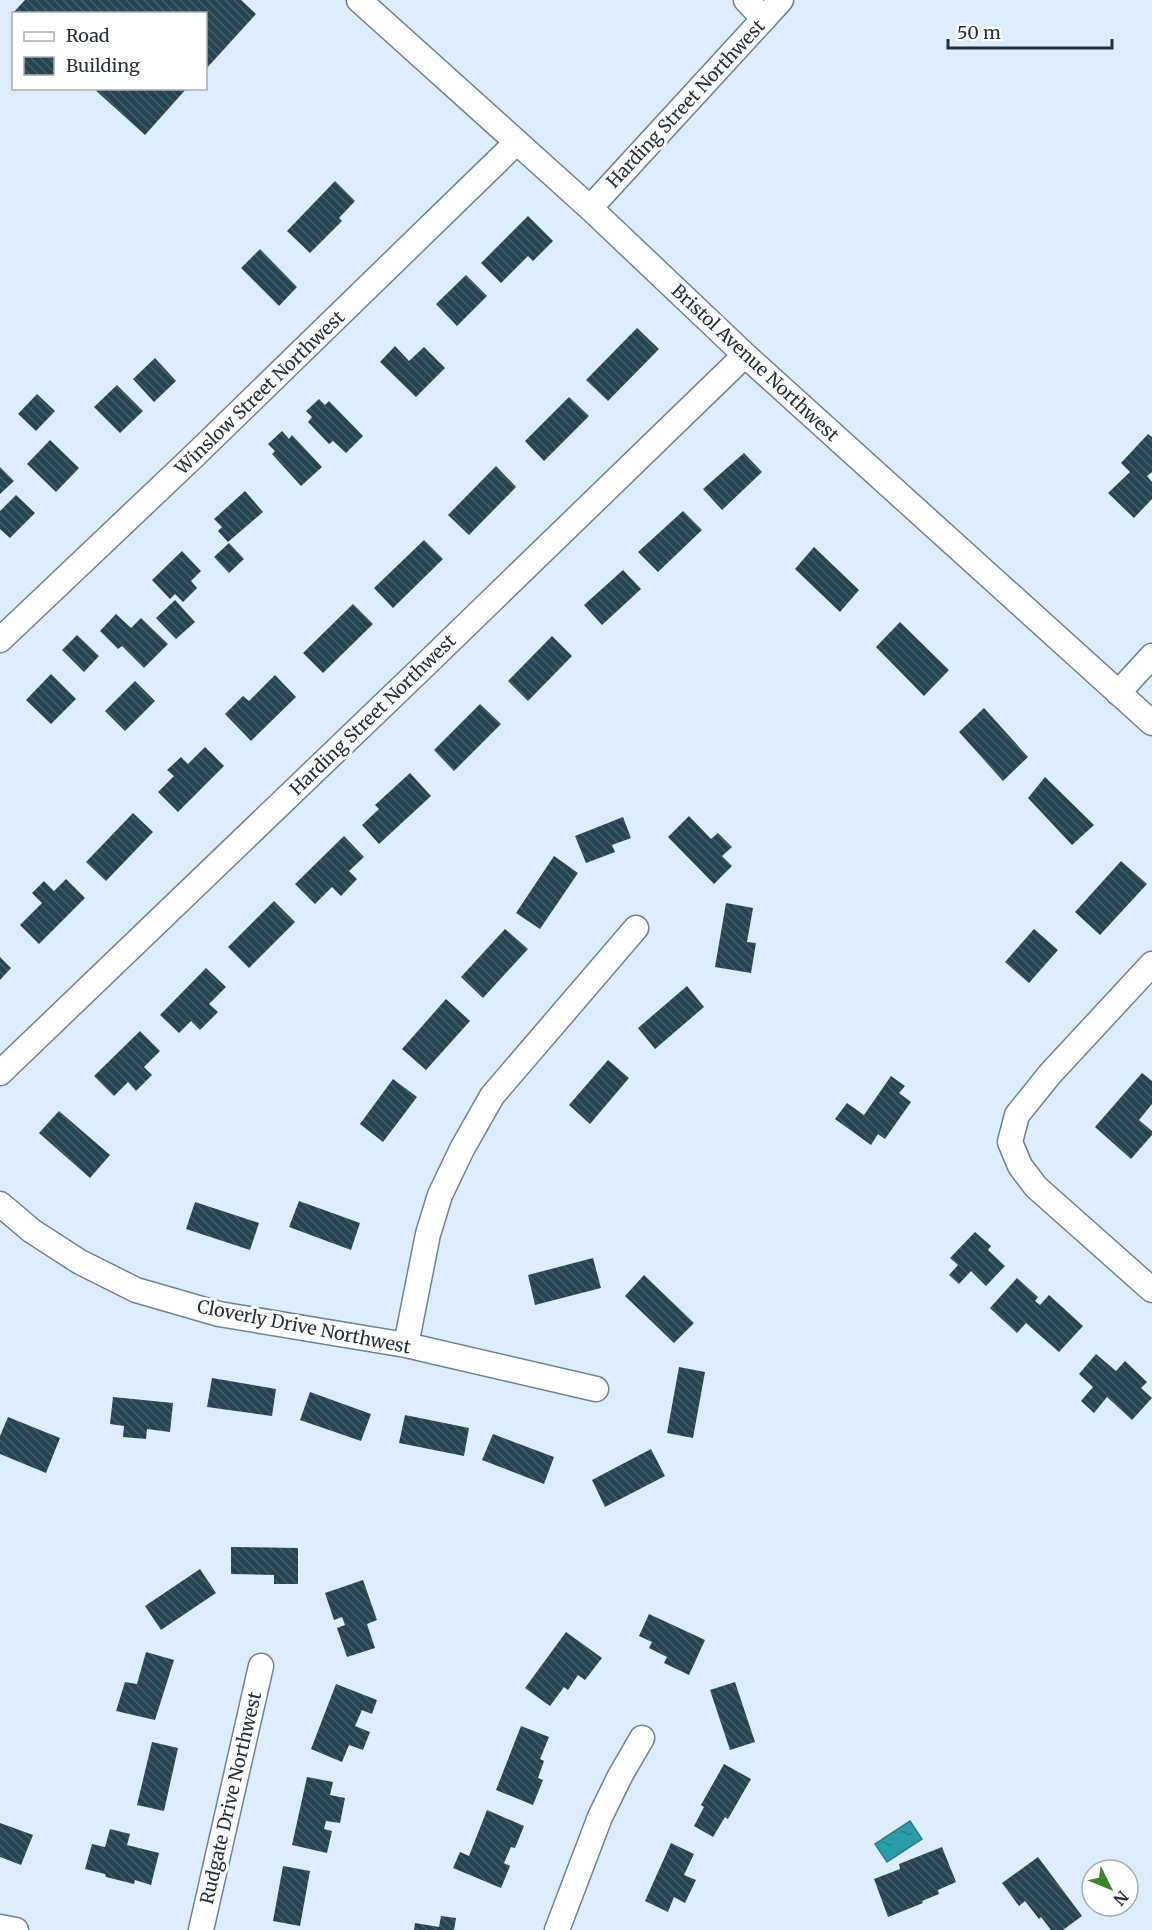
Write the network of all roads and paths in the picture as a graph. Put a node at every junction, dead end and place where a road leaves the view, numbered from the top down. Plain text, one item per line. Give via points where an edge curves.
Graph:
1 (359, 0) edge
2 (746, 0) edge
3 (782, 0) edge
4 (764, 19) junction
5 (517, 142) junction
6 (590, 208) junction
7 (745, 355) junction
8 (0, 640) edge
9 (1152, 656) edge
10 (1118, 693) junction
11 (1152, 723) edge
12 (636, 928) dead end
13 (1152, 964) edge
14 (0, 1073) edge
15 (0, 1203) edge
16 (1152, 1290) edge
17 (406, 1345) junction
18 (596, 1389) dead end
19 (261, 1666) dead end
20 (642, 1738) dead end
21 (0, 1927) edge
22 (16, 1930) edge
23 (201, 1930) edge
24 (557, 1930) edge

1 - 5 street, Bristol Avenue Northwest
2 - 4 street
3 - 4 street, Harding Street Northwest
4 - 6 street, Harding Street Northwest
5 - 6 street, Bristol Avenue Northwest
5 - 8 street, Winslow Street Northwest
6 - 7 street, Bristol Avenue Northwest
7 - 10 street, Bristol Avenue Northwest
7 - 14 street, Harding Street Northwest
9 - 10 street
10 - 11 street, Bristol Avenue Northwest
12 - 17 street via 492,1096 462,1149 428,1234
13 - 16 street via 1017,1115 1010,1142 1020,1166 1036,1187
15 - 17 street, Cloverly Drive Northwest via 32,1231 80,1262 136,1290 219,1314
17 - 18 street, Cloverly Drive Northwest
19 - 23 street, Rudgate Drive Northwest
20 - 24 street via 599,1820
21 - 22 street

